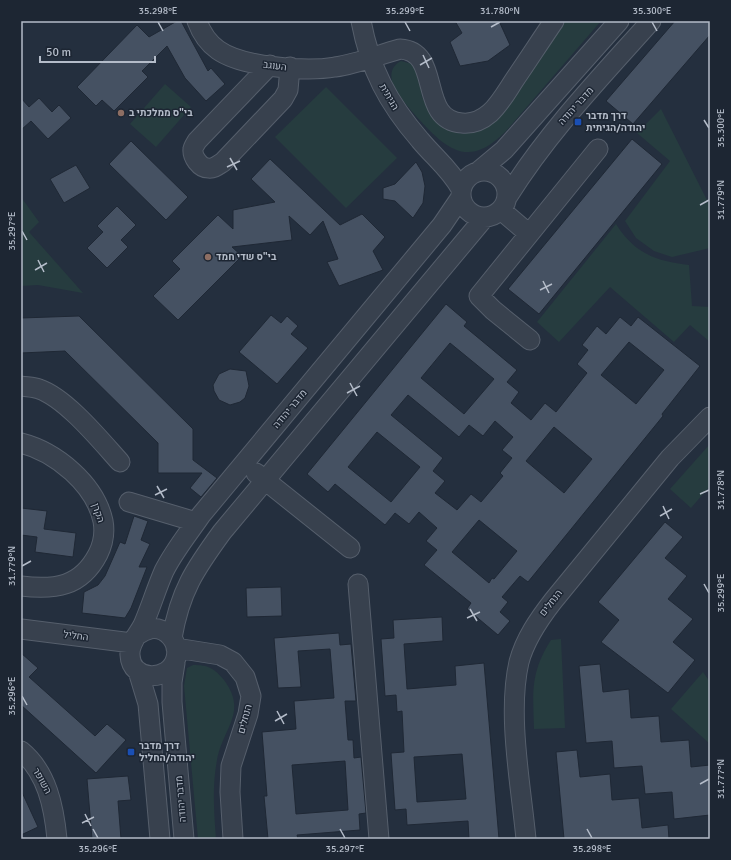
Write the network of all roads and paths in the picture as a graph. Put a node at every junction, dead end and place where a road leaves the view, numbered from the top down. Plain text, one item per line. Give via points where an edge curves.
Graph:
1 (197, 21) edge
2 (361, 21) edge
3 (554, 21) edge
4 (619, 21) edge
5 (651, 21) edge
6 (370, 58) junction
7 (270, 65) junction
8 (290, 67) junction
9 (598, 149) dead end
10 (440, 159) junction
11 (477, 172) junction
12 (461, 193) junction
13 (498, 208) junction
14 (529, 234) junction
15 (530, 340) dead end
16 (21, 386) edge
17 (710, 417) edge
18 (21, 443) edge
19 (120, 462) dead end
20 (245, 464) junction
21 (265, 480) junction
22 (129, 502) dead end
23 (196, 522) junction
24 (350, 548) dead end
25 (358, 584) dead end
26 (21, 586) edge
27 (21, 629) edge
28 (135, 639) junction
29 (174, 650) junction
30 (138, 671) junction
31 (21, 750) edge
32 (57, 839) edge
33 (160, 839) edge
34 (184, 839) edge
35 (233, 839) edge
36 (379, 839) edge
37 (526, 839) edge

1 - 7 street, העוגב via 208,41 218,50 245,62
2 - 6 street, הגיתית
3 - 6 street, העוגב via 497,106 481,120 473,122 453,122 436,108 422,62 409,50
4 - 11 street via 504,150
5 - 13 street, מדבר יהודה via 551,134
6 - 8 street, העוגב via 335,68
6 - 10 street, הגיתית via 396,111
7 - 8 street, העוגב
7 - 8 street via 197,140 193,150 194,157 203,167 209,169 223,162 283,99 288,90
9 - 14 street
10 - 11 street, הגיתית
10 - 12 street, הגיתית via 454,176
11 - 12 street via 464,181
11 - 13 street via 488,170 502,179 506,186
12 - 13 street via 463,205 477,216
12 - 20 street, מדבר יהודה via 442,225
13 - 14 street
13 - 21 street, מדבר יהודה
14 - 15 street via 479,296
16 - 19 street via 40,389 77,416
17 - 37 street, הנחלים via 670,458 553,601 527,641 519,662 515,717
18 - 26 street, הקרן via 51,455 74,474 93,498 103,522 104,535 102,546 94,561 80,578 55,587
20 - 21 street
20 - 23 street, מדבר יהודה
21 - 24 street
21 - 29 street, מדבר יהודה via 222,532 194,572 180,600
22 - 23 street
23 - 28 street, מדבר יהודה via 168,565
25 - 36 street
27 - 28 street, החליל
28 - 29 street via 150,629 158,629
28 - 30 street via 130,656
29 - 30 street via 170,669 162,675 154,676
29 - 34 street, מדבר יהודה via 172,702
29 - 35 street, הנחלים via 220,655 233,662 245,677 251,696 248,714 231,766
30 - 33 street via 148,704
31 - 32 street, השופר via 47,786

